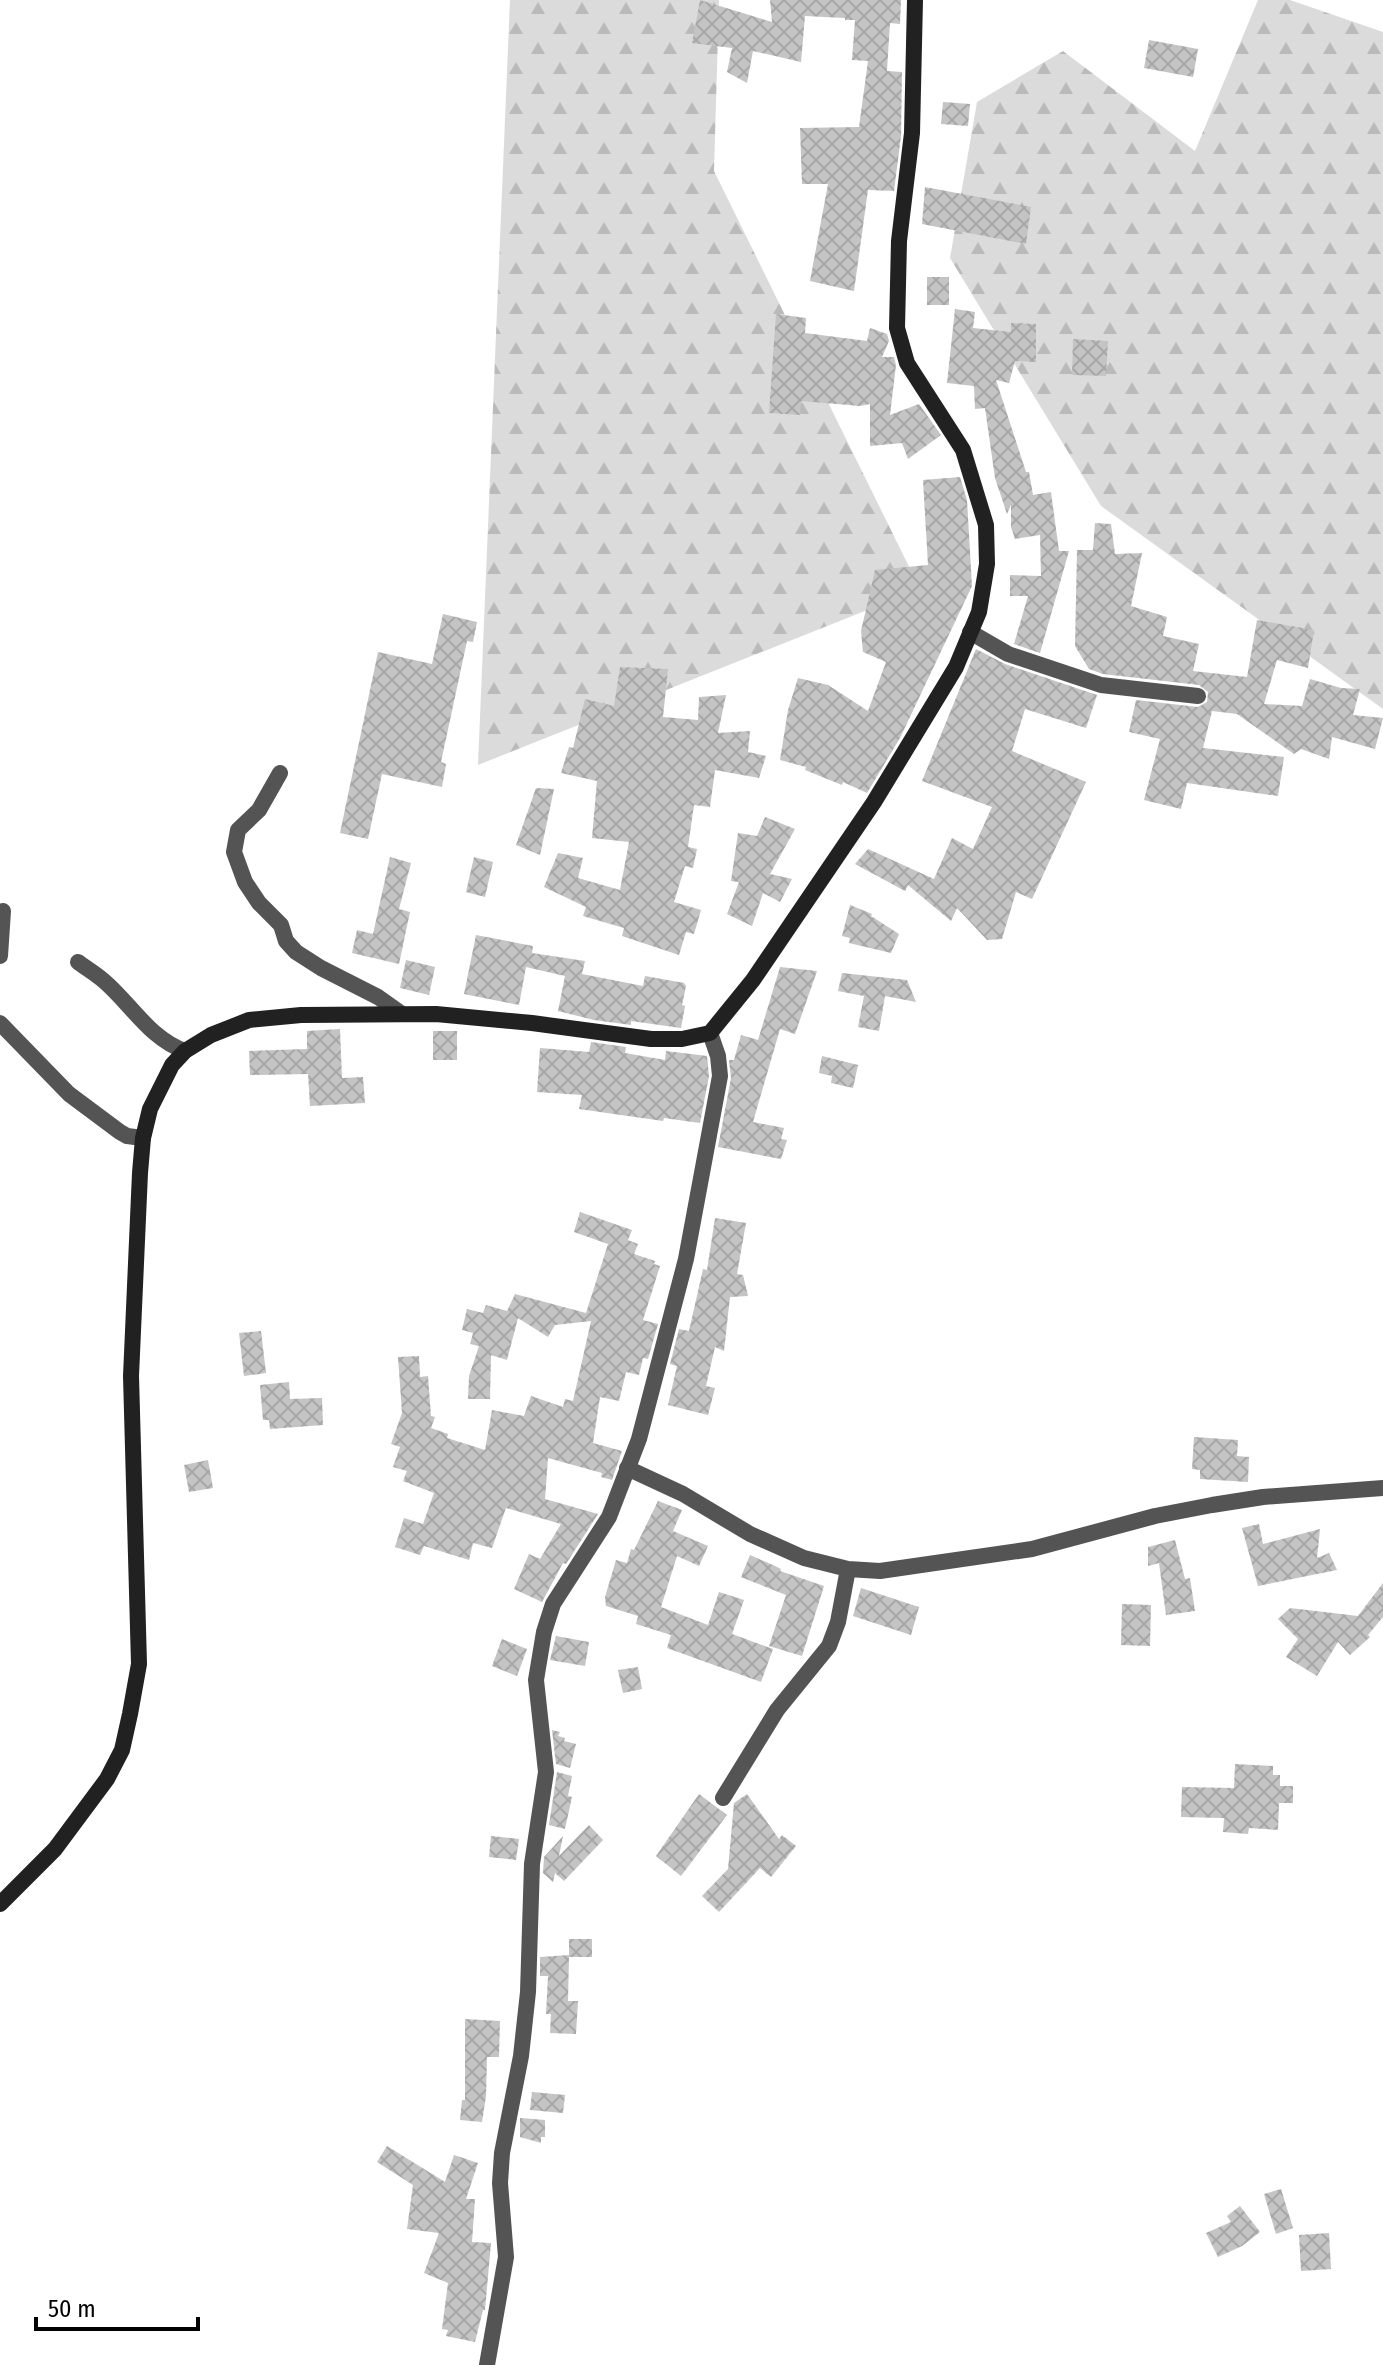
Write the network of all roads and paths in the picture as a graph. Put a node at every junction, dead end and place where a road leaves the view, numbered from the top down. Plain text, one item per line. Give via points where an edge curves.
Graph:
1 (915, 0) edge
2 (970, 632) junction
3 (1198, 696) dead end
4 (280, 773) dead end
5 (3, 911) dead end
6 (0, 956) edge
7 (78, 962) dead end
8 (402, 1014) junction
9 (0, 1023) edge
10 (710, 1033) junction
11 (185, 1051) junction
12 (143, 1138) junction
13 (627, 1468) junction
14 (1383, 1488) edge
15 (848, 1569) junction
16 (723, 1798) dead end
17 (0, 1904) edge
18 (487, 2365) edge

1 - 2 main road via 912,133 899,241 897,328 907,363 963,450 986,525 987,564
2 - 3 street via 1008,654 1101,685
2 - 10 main road via 956,667 874,802 753,980
4 - 8 street via 259,810 238,830 234,852 245,882 296,952
5 - 6 street
7 - 11 street via 162,1038
8 - 10 main road via 532,1023 651,1039
8 - 11 main road via 249,1020
9 - 12 street via 69,1094 120,1132
10 - 13 street via 720,1076 686,1259
11 - 12 main road via 162,1082
12 - 17 main road via 131,1376 137,1680 122,1750 107,1779 55,1849
13 - 15 street via 750,1534 804,1558
13 - 18 street via 609,1517 553,1604 536,1680 546,1772 532,1864 528,1992 502,2153 506,2257
14 - 15 street via 1250,1499 1155,1516 1032,1549 880,1571
15 - 16 street via 829,1646 777,1710

